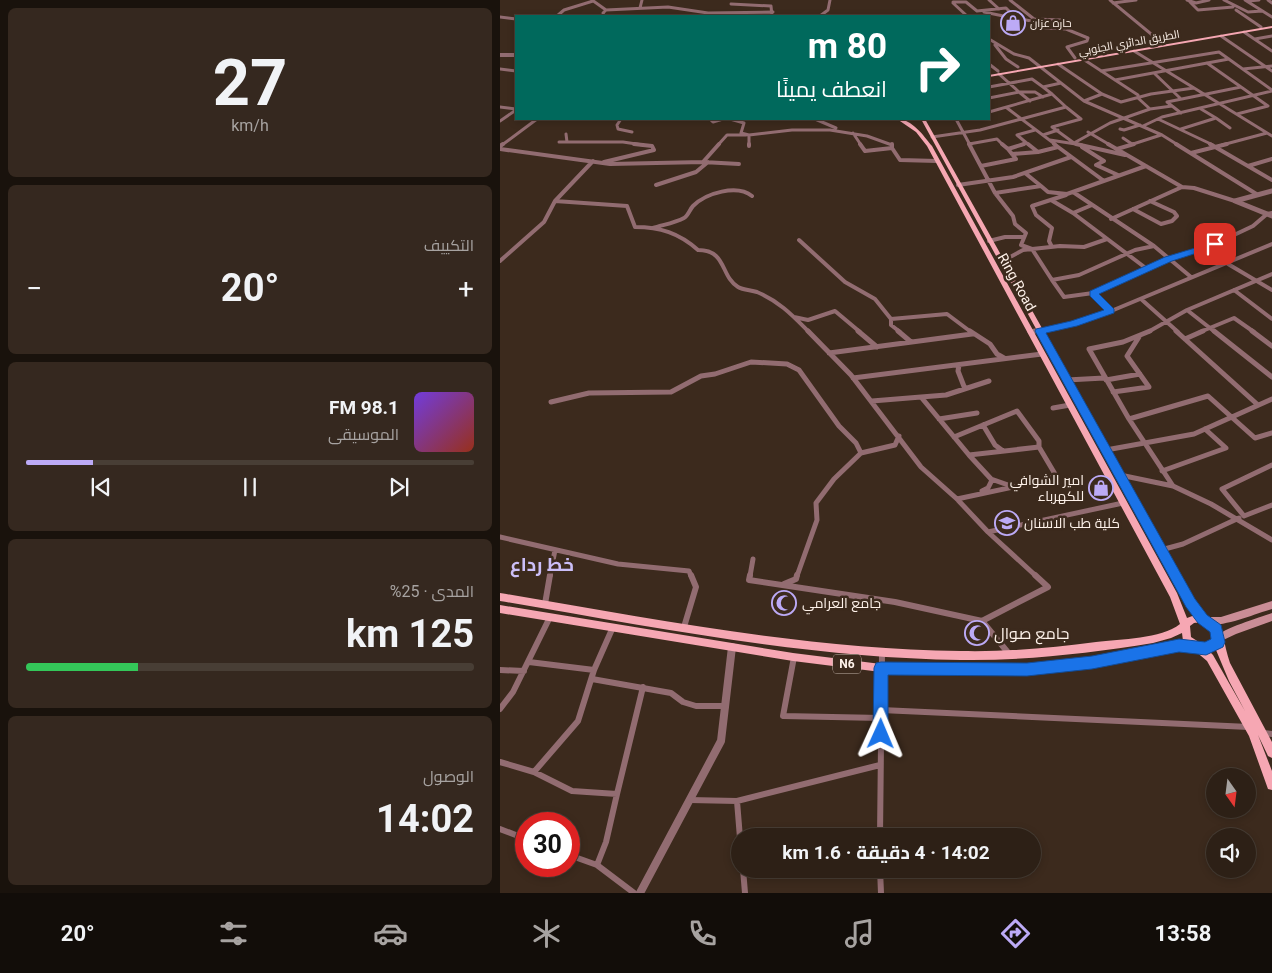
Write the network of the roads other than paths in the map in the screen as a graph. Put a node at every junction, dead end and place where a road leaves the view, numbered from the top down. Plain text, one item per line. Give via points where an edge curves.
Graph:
1 (593, 0) edge
2 (642, 0) edge
3 (830, 0) edge
4 (989, 0) edge
5 (1010, 0) edge
6 (1136, 0) edge
7 (1187, 0) edge
8 (1209, 0) edge
9 (1224, 0) edge
10 (1259, 0) edge
11 (1268, 0) edge
12 (953, 1) edge
13 (1111, 1) edge
14 (1246, 1) edge
15 (1190, 2) junction
16 (1272, 3) edge
17 (731, 4) dead end
18 (1233, 6) junction
19 (640, 8) junction
20 (974, 9) junction
21 (999, 9) junction
22 (606, 10) junction
23 (963, 10) junction
24 (1262, 10) junction
25 (980, 11) junction
26 (772, 14) edge
27 (558, 15) edge
28 (604, 15) edge
29 (821, 15) edge
30 (966, 15) edge
31 (500, 16) edge
32 (1272, 17) edge
33 (1016, 18) junction
34 (515, 19) edge
35 (1034, 20) junction
36 (1038, 22) junction
37 (1272, 26) edge
38 (1261, 27) junction
39 (1066, 29) junction
40 (1244, 32) junction
41 (1221, 36) junction
42 (1272, 36) edge
43 (1254, 39) junction
44 (990, 40) edge
45 (990, 40) edge
46 (1162, 43) junction
47 (1134, 51) junction
48 (1272, 51) edge
49 (500, 55) edge
50 (515, 56) edge
51 (1075, 58) junction
52 (1082, 60) junction
53 (1229, 60) junction
54 (1152, 62) junction
55 (1207, 63) junction
56 (1058, 64) junction
57 (990, 65) edge
58 (1038, 66) junction
59 (1272, 66) edge
60 (1265, 67) junction
61 (1018, 68) junction
62 (500, 69) edge
63 (1243, 69) junction
64 (1166, 70) junction
65 (515, 71) edge
66 (1272, 71) edge
67 (998, 72) junction
68 (1101, 72) junction
69 (1154, 73) junction
70 (990, 74) edge
71 (1115, 80) junction
72 (1009, 83) junction
73 (1061, 83) junction
74 (990, 87) edge
75 (1043, 87) junction
76 (1194, 88) junction
77 (1241, 88) junction
78 (1174, 91) junction
79 (1272, 91) edge
80 (1019, 92) junction
81 (1052, 94) junction
82 (1102, 94) junction
83 (1205, 95) junction
84 (1253, 96) junction
85 (1043, 97) junction
86 (990, 98) edge
87 (1138, 98) junction
88 (1181, 99) junction
89 (1084, 101) junction
90 (1030, 102) junction
91 (1220, 104) junction
92 (1172, 106) junction
93 (500, 107) edge
94 (1066, 107) junction
95 (1007, 108) junction
96 (1200, 108) junction
97 (1270, 108) edge
98 (515, 109) edge
99 (1150, 109) junction
100 (515, 110) edge
101 (990, 112) edge
102 (1180, 113) junction
103 (1237, 114) junction
104 (1123, 117) junction
105 (1216, 118) junction
106 (1158, 119) junction
107 (536, 120) edge
108 (620, 120) edge
109 (734, 120) edge
110 (818, 120) edge
111 (901, 120) edge
112 (924, 120) edge
113 (957, 120) edge
114 (1021, 120) junction
115 (500, 121) edge
116 (1142, 125) junction
117 (1230, 128) dead end
118 (1120, 129) dead end
119 (1036, 130) junction
120 (1058, 130) junction
121 (1181, 130) junction
122 (851, 131) junction
123 (632, 132) dead end
124 (1088, 132) junction
125 (964, 133) junction
126 (1267, 133) junction
127 (566, 134) dead end
128 (747, 135) junction
129 (1010, 135) dead end
130 (1017, 135) junction
131 (1043, 135) junction
132 (1162, 135) junction
133 (1095, 136) junction
134 (1272, 136) edge
135 (932, 137) junction
136 (1123, 138) dead end
137 (1050, 140) junction
138 (1091, 141) dead end
139 (559, 142) dead end
140 (567, 142) junction
141 (1026, 143) junction
142 (969, 144) junction
143 (1075, 144) junction
144 (1132, 144) junction
145 (749, 146) dead end
146 (1215, 146) junction
147 (1058, 147) junction
148 (500, 148) edge
149 (892, 148) junction
150 (1008, 149) junction
151 (1117, 149) junction
152 (1102, 150) junction
153 (1038, 152) junction
154 (1191, 153) junction
155 (1014, 155) junction
156 (1094, 155) junction
157 (1130, 156) junction
158 (1071, 157) junction
159 (1272, 159) edge
160 (937, 161) junction
161 (593, 162) junction
162 (706, 162) junction
163 (600, 163) junction
164 (739, 164) dead end
165 (1096, 165) junction
166 (981, 166) junction
167 (1084, 166) junction
168 (1146, 166) junction
169 (1248, 166) junction
170 (1025, 173) junction
171 (1118, 175) junction
172 (988, 180) junction
173 (1272, 180) edge
174 (1104, 181) junction
175 (958, 185) junction
176 (656, 186) dead end
177 (1041, 186) junction
178 (1182, 187) junction
179 (1272, 191) edge
180 (1048, 192) junction
181 (1074, 192) junction
182 (995, 193) junction
183 (1067, 194) junction
184 (1258, 195) junction
185 (752, 196) dead end
186 (1053, 199) junction
187 (555, 201) junction
188 (1150, 201) junction
189 (1234, 201) junction
190 (1092, 205) junction
191 (1133, 209) junction
192 (1073, 213) junction
193 (1270, 214) edge
194 (1111, 218) junction
195 (653, 228) junction
196 (1024, 237) junction
197 (1107, 239) junction
198 (799, 240) dead end
199 (989, 241) junction
200 (1272, 244) edge
201 (1154, 246) junction
202 (1052, 247) junction
203 (1032, 249) junction
204 (1127, 254) junction
205 (1168, 259) junction
206 (500, 261) edge
207 (1001, 262) junction
208 (1228, 264) junction
209 (1147, 269) junction
210 (1272, 274) edge
211 (1191, 277) junction
212 (1052, 280) junction
213 (1256, 280) junction
214 (1234, 290) junction
215 (1272, 290) edge
216 (1093, 294) junction
217 (1141, 298) junction
218 (1188, 310) junction
219 (1111, 311) junction
220 (791, 316) junction
221 (891, 319) junction
222 (1272, 319) edge
223 (1166, 322) junction
224 (1211, 328) junction
225 (1040, 331) junction
226 (1030, 332) junction
227 (972, 334) junction
228 (1139, 337) junction
229 (1185, 339) junction
230 (911, 342) junction
231 (1272, 346) edge
232 (877, 347) junction
233 (829, 353) junction
234 (1042, 354) junction
235 (1004, 359) junction
236 (959, 365) junction
237 (1272, 370) edge
238 (1266, 373) junction
239 (1140, 374) junction
240 (1272, 377) edge
241 (853, 378) junction
242 (1105, 379) junction
243 (1067, 380) junction
244 (989, 381) dead end
245 (965, 389) junction
246 (1113, 392) junction
247 (921, 397) junction
248 (1272, 400) edge
249 (1078, 401) junction
250 (551, 402) dead end
251 (872, 402) junction
252 (1069, 403) junction
253 (1258, 406) junction
254 (1053, 408) dead end
255 (977, 413) dead end
256 (939, 418) junction
257 (1231, 418) junction
258 (1129, 419) junction
259 (983, 425) junction
260 (1205, 429) junction
261 (1272, 433) edge
262 (899, 436) junction
263 (954, 437) junction
264 (1144, 444) junction
265 (1039, 447) junction
266 (1106, 450) junction
267 (1004, 451) junction
268 (861, 453) junction
269 (969, 455) junction
270 (1272, 464) edge
271 (1162, 471) junction
272 (1120, 475) junction
273 (989, 477) junction
274 (1017, 486) junction
275 (1173, 486) junction
276 (976, 495) junction
277 (957, 499) junction
278 (1123, 502) junction
279 (1272, 505) edge
280 (1244, 516) junction
281 (1237, 519) junction
282 (988, 532) junction
283 (500, 537) edge
284 (1272, 540) edge
285 (555, 550) junction
286 (1161, 550) junction
287 (753, 559) dead end
288 (782, 585) junction
289 (500, 597) edge
290 (545, 604) junction
291 (1272, 605) edge
292 (500, 609) edge
293 (550, 617) junction
294 (1272, 617) edge
295 (1205, 620) junction
296 (982, 621) junction
297 (1185, 625) junction
298 (684, 626) junction
299 (613, 627) junction
300 (1219, 638) junction
301 (1120, 643) junction
302 (796, 645) junction
303 (1196, 646) junction
304 (732, 647) junction
305 (882, 654) junction
306 (1010, 656) junction
307 (1126, 656) junction
308 (794, 657) junction
309 (529, 662) junction
310 (881, 668) junction
311 (500, 670) edge
312 (594, 670) junction
313 (524, 672) junction
314 (592, 679) junction
315 (643, 688) junction
316 (726, 706) junction
317 (500, 709) edge
318 (881, 710) junction
319 (881, 718) junction
320 (1249, 727) junction
321 (1268, 733) edge
322 (1272, 753) edge
323 (500, 762) edge
324 (880, 765) junction
325 (534, 772) junction
326 (1271, 780) edge
327 (617, 794) junction
328 (690, 800) junction
329 (737, 801) junction
330 (739, 828) edge
331 (880, 828) edge
332 (500, 830) edge
333 (515, 835) edge
334 (580, 859) edge
335 (597, 865) junction
336 (744, 878) edge
337 (880, 878) edge
338 (634, 893) edge
339 (640, 893) edge
340 (745, 893) edge
341 (880, 893) edge

1 - 22 street
1 - 27 street
2 - 19 street
3 - 29 street via 828,10
4 - 21 street
5 - 35 street
6 - 13 street
7 - 15 street
8 - 15 street
9 - 18 street
10 - 14 street
11 - 16 street
12 - 20 street via 966,2
12 - 23 street
13 - 46 street
14 - 24 street
15 - 18 street via 1198,10
17 - 26 street via 771,6
18 - 24 street via 1248,12
18 - 38 street
19 - 22 street
19 - 26 street via 678,7 708,13
20 - 23 street
20 - 25 street
21 - 25 street
21 - 33 street via 1006,8
22 - 28 street
23 - 30 street
24 - 32 street
25 - 33 street
31 - 34 street
33 - 36 street
35 - 36 street
35 - 39 street via 1061,20
36 - 39 street via 1044,28
37 - 38 main road, الطريق الدائري الجنوبي
37 - 40 main road, الطريق الدائري الجنوبي
38 - 46 main road, الطريق الدائري الجنوبي
39 - 51 street via 1088,38 1067,47
40 - 41 main road, الطريق الدائري الجنوبي
40 - 43 street
41 - 47 main road, الطريق الدائري الجنوبي
41 - 60 street
42 - 43 street
43 - 48 street
44 - 58 street via 1014,54 1029,58
45 - 61 street
46 - 51 main road, الطريق الدائري الجنوبي
47 - 52 main road, الطريق الدائري الجنوبي
47 - 54 street
49 - 50 street
51 - 58 main road, الطريق الدائري الجنوبي
52 - 56 main road, الطريق الدائري الجنوبي
52 - 68 street
53 - 54 street via 1219,52 1212,52
53 - 55 street
53 - 63 street
54 - 64 street
54 - 68 street
55 - 64 street
55 - 77 street
56 - 58 main road, الطريق الدائري الجنوبي
56 - 82 street
57 - 67 street
58 - 61 main road, الطريق الدائري الجنوبي
58 - 67 main road, الطريق الدائري الجنوبي
58 - 73 street
59 - 60 street
60 - 63 street
60 - 66 street
61 - 67 main road, الطريق الدائري الجنوبي
62 - 65 street
63 - 79 street
64 - 69 street
64 - 76 street
67 - 70 main road, الطريق الدائري الجنوبي
67 - 72 street
68 - 71 street
69 - 71 street
69 - 78 street
71 - 87 street
72 - 74 street
72 - 75 street via 1032,79
72 - 80 street
73 - 75 street
73 - 89 street
75 - 81 street
76 - 78 street
76 - 83 street
77 - 83 street
77 - 84 street
78 - 87 street
78 - 88 street
79 - 84 street
80 - 85 street via 1035,92
80 - 86 street
80 - 90 street
81 - 85 street
81 - 94 street
82 - 87 street via 1121,102
82 - 89 street
83 - 88 street
83 - 91 street
84 - 91 street
84 - 97 street
85 - 90 street
87 - 99 street
88 - 92 street via 1167,102
89 - 104 street
90 - 95 street
91 - 96 street
91 - 103 street
92 - 99 street
92 - 102 street
93 - 98 street
94 - 114 street
94 - 120 street via 1081,119 1052,127
95 - 101 street
95 - 114 street
96 - 102 street
96 - 105 street
97 - 103 street
99 - 104 street
100 - 115 street
102 - 106 street
103 - 126 street
104 - 116 street
104 - 124 street
105 - 117 street
105 - 121 street
106 - 116 street
106 - 121 street
107 - 148 street
108 - 123 street via 618,129
109 - 128 street via 744,123 740,130
110 - 122 street
111 - 160 main road, Ring Road via 924,138
112 - 135 main road, Ring Road
113 - 125 street
114 - 119 street
114 - 125 street
116 - 118 street
116 - 132 street
119 - 130 street
119 - 131 street
120 - 131 street
120 - 143 street
121 - 146 street
122 - 128 street via 794,130
122 - 149 street via 892,143
122 - 149 street via 865,151
124 - 133 street
124 - 143 street
125 - 135 street
125 - 142 street
126 - 134 street
126 - 146 street
127 - 140 street
128 - 145 street
128 - 162 street via 727,135
129 - 130 street
130 - 141 street
131 - 137 street
132 - 144 street
132 - 154 street
133 - 138 street
133 - 151 street
135 - 175 main road, Ring Road
136 - 144 street
137 - 143 street
137 - 147 street
139 - 140 street
140 - 163 street via 623,142 652,146 654,150
141 - 150 street
141 - 153 street
142 - 150 street via 997,139
142 - 166 street
143 - 152 street
143 - 156 street
144 - 151 street
146 - 154 street
146 - 169 street
147 - 153 street
147 - 158 street
148 - 161 street
149 - 160 street via 900,160
150 - 155 street
151 - 157 street
152 - 156 street
152 - 157 street
153 - 155 street
154 - 184 street
155 - 166 street via 1016,159
156 - 165 street via 1104,161
157 - 168 street
158 - 167 street
158 - 170 street
159 - 169 street
160 - 226 main road, Ring Road
161 - 163 street
161 - 187 street
162 - 163 street
162 - 164 street
162 - 176 street via 696,172
165 - 167 street
165 - 171 street
166 - 172 street
167 - 174 street
168 - 171 street
168 - 178 street
169 - 173 street
170 - 172 street
170 - 177 street
171 - 174 street
172 - 175 street
172 - 182 street
174 - 181 street
175 - 199 main road, Ring Road
177 - 180 street
177 - 182 street
178 - 188 street
178 - 189 street
179 - 184 street
180 - 183 street
180 - 186 street
181 - 183 street
181 - 190 street
182 - 196 street via 1013,216 1015,224 1026,234
183 - 186 street
184 - 189 street
185 - 195 street via 734,189 703,199 685,218
186 - 192 street
186 - 202 street via 1032,206 1052,228 1048,241
187 - 195 street via 627,206 635,226
187 - 206 street via 544,222
188 - 191 street
188 - 191 street via 1174,212 1175,219 1168,224 1159,224
189 - 193 street
190 - 192 street
190 - 194 street
191 - 194 street
192 - 197 street
193 - 205 street via 1215,244
194 - 201 street
195 - 220 street via 683,237 698,250 708,250 723,262 726,272 738,287 755,291 781,304
196 - 199 street
196 - 203 street via 1021,245
197 - 202 street via 1084,247
197 - 204 street
198 - 221 street via 845,282 875,299
199 - 207 main road, Ring Road
200 - 208 street
201 - 204 street
201 - 205 street
202 - 203 street
203 - 207 street via 1014,253
203 - 212 street
204 - 209 street
204 - 212 street via 1078,275
205 - 209 street
205 - 211 street
207 - 225 main road, Ring Road
208 - 211 street
208 - 213 street
209 - 216 street
210 - 213 street
211 - 217 street
212 - 216 street via 1064,297
213 - 214 street
213 - 215 street
214 - 218 street
214 - 222 street
216 - 219 street
217 - 219 street
217 - 223 street
218 - 223 street
218 - 224 street
219 - 225 street
220 - 232 street via 808,320 835,311
220 - 233 street
221 - 227 street via 942,313
221 - 230 street via 891,325
223 - 228 street
223 - 229 street
224 - 229 street
224 - 231 street via 1234,318
224 - 238 street
225 - 226 street
225 - 243 main road, Ring Road
226 - 234 main road, Ring Road
227 - 230 street
227 - 235 street via 990,344
228 - 239 street via 1127,356
228 - 242 street via 1089,349
229 - 253 street
230 - 232 street
232 - 233 street
233 - 241 street
234 - 235 street
234 - 252 main road, Ring Road
235 - 236 street
236 - 241 street
236 - 245 street
237 - 238 street
238 - 240 street
239 - 242 street
239 - 246 street via 1149,387
241 - 251 street
242 - 243 street
242 - 246 street
243 - 249 main road, Ring Road
244 - 245 street
245 - 247 street via 931,399
246 - 258 street
247 - 251 street
247 - 256 street
248 - 253 street
249 - 252 main road
249 - 266 main road, Ring Road
250 - 268 street via 589,393 671,392 701,376 751,362 787,364 799,370
251 - 262 street
252 - 254 street
252 - 278 main road, Ring Road
253 - 257 street
255 - 256 street
256 - 263 street
257 - 258 street via 1208,396
257 - 260 street
257 - 261 street via 1255,438
258 - 264 street
259 - 263 street
259 - 265 street via 1017,411 1039,441
259 - 267 street via 995,445
260 - 264 street
260 - 271 street via 1226,448
262 - 268 street via 895,445
262 - 277 street via 921,467
263 - 269 street
264 - 266 street
264 - 271 street
265 - 267 street
265 - 274 street via 1055,474 1051,479
266 - 272 main road, Ring Road
267 - 269 street
268 - 288 street via 834,479 816,503 817,520 796,579
269 - 273 street
270 - 280 street via 1222,489
271 - 275 street
272 - 275 street
272 - 286 main road, Ring Road
273 - 274 street via 1005,486
273 - 276 street via 992,480 988,488
274 - 276 street
275 - 281 street via 1198,495
276 - 277 street
277 - 282 street
278 - 282 street
278 - 297 main road, Ring Road via 1174,596
279 - 280 street
280 - 281 street
281 - 284 street
281 - 286 street via 1183,544
282 - 296 street via 1048,587
283 - 285 street
285 - 290 street
285 - 298 street via 618,564 689,571 696,587
286 - 295 main road, Ring Road via 1196,612
287 - 288 street via 749,580
288 - 296 street via 942,610
289 - 290 main road, N6
290 - 298 main road, N6
291 - 295 main road via 1221,621
292 - 293 main road, N6
293 - 299 main road, N6
293 - 309 street
294 - 300 main road
295 - 297 main road via 1192,619
295 - 300 main road via 1216,629
296 - 306 street
297 - 301 main road, N6 via 1173,634
297 - 303 main road via 1187,639
298 - 302 main road, N6
299 - 304 main road, N6
299 - 312 street
300 - 303 main road via 1211,648
300 - 321 main road via 1222,655
301 - 306 main road, N6
301 - 307 main road
302 - 305 main road, N6
302 - 308 main road
303 - 307 main road, N6
303 - 320 main road via 1210,658
304 - 308 main road, N6
304 - 316 street
305 - 306 main road, N6
305 - 310 street
307 - 310 main road, N6 via 1027,669
308 - 310 main road, N6
308 - 319 street via 783,716
309 - 312 street
309 - 313 street
310 - 318 street
311 - 313 street
312 - 314 street
313 - 317 street
314 - 315 street
314 - 325 street via 578,721
315 - 316 street via 671,693 680,703 706,708
315 - 327 street
316 - 328 street via 722,741
318 - 319 street
318 - 320 street
319 - 324 street
320 - 326 main road
321 - 322 main road
323 - 325 street
324 - 329 street
324 - 331 street
325 - 327 street via 572,791
327 - 335 street
328 - 329 street
328 - 339 street
329 - 330 street
332 - 333 street
334 - 335 street
335 - 338 street
336 - 340 street
337 - 341 street

